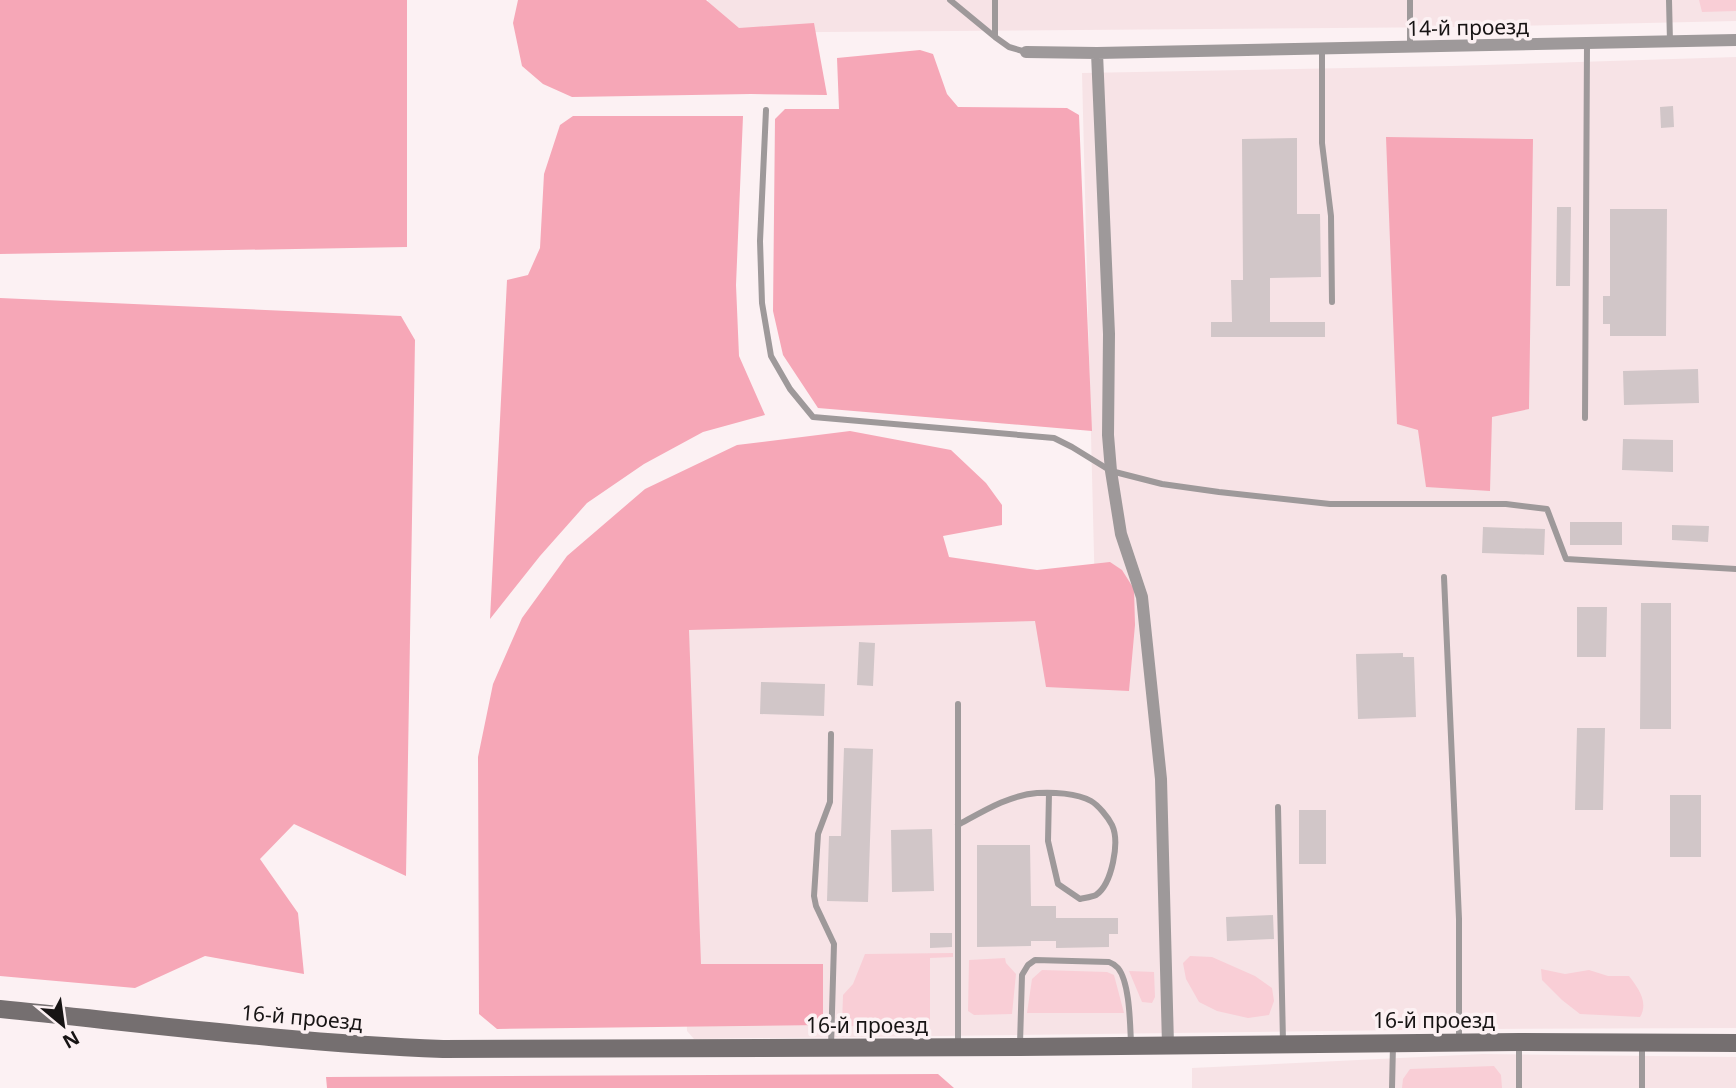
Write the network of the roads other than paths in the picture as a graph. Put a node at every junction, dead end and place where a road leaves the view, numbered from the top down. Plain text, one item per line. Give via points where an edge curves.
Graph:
1 (950, 0) edge
2 (995, 0) edge
3 (1410, 0) edge
4 (1669, 0) edge
5 (995, 37) junction
6 (1736, 40) edge
7 (1670, 43) junction
8 (1587, 44) junction
9 (1409, 47) junction
10 (1322, 49) junction
11 (1026, 52) joint
12 (1097, 53) junction
13 (766, 110) dead end
14 (1332, 302) dead end
15 (1585, 418) dead end
16 (1111, 471) junction
17 (1736, 569) edge
18 (1444, 577) dead end
19 (958, 704) dead end
20 (831, 734) dead end
21 (1049, 793) junction
22 (1278, 807) dead end
23 (958, 825) junction
24 (0, 1009) edge
25 (1459, 1042) junction
26 (1519, 1042) junction
27 (1642, 1042) junction
28 (1736, 1042) edge
29 (1394, 1043) junction
30 (1283, 1044) junction
31 (1131, 1045) junction
32 (1168, 1045) junction
33 (958, 1047) junction
34 (1020, 1047) junction
35 (831, 1048) junction
36 (1392, 1088) edge
37 (1519, 1088) edge
38 (1642, 1088) edge

1 - 5 lane
2 - 5 lane
3 - 9 lane
4 - 7 lane
5 - 11 lane
6 - 7 street, 14-й проезд
7 - 8 street, 14-й проезд
8 - 9 street, 14-й проезд
8 - 15 lane
9 - 10 street, 14-й проезд
10 - 12 street, 14-й проезд
10 - 14 lane via 1322,143 1331,216
11 - 12 street, 14-й проезд
12 - 16 street
13 - 16 lane via 762,303 771,356 813,416 1054,438
16 - 17 lane via 1162,484 1330,504 1506,504 1547,509 1566,559
16 - 32 street via 1121,534 1142,597 1159,747
18 - 25 lane via 1459,919
19 - 23 lane
20 - 35 lane via 830,802 818,834 814,896 834,944
21 - 21 lane via 1091,801 1113,827 1116,846 1109,878 1096,895 1080,899 1058,884 1048,841
21 - 23 lane via 1018,796
22 - 30 lane
23 - 33 lane
24 - 35 street, 16-й проезд via 443,1049
25 - 26 street, 16-й проезд
25 - 29 street, 16-й проезд
26 - 27 street, 16-й проезд
26 - 37 lane
27 - 28 street, 16-й проезд
27 - 38 lane
29 - 30 street, 16-й проезд
29 - 36 lane
30 - 32 street, 16-й проезд
31 - 32 street, 16-й проезд
31 - 34 street, 16-й проезд
31 - 34 lane via 1127,996 1117,967 1109,962 1035,960 1022,975
33 - 34 street, 16-й проезд
33 - 35 street, 16-й проезд

